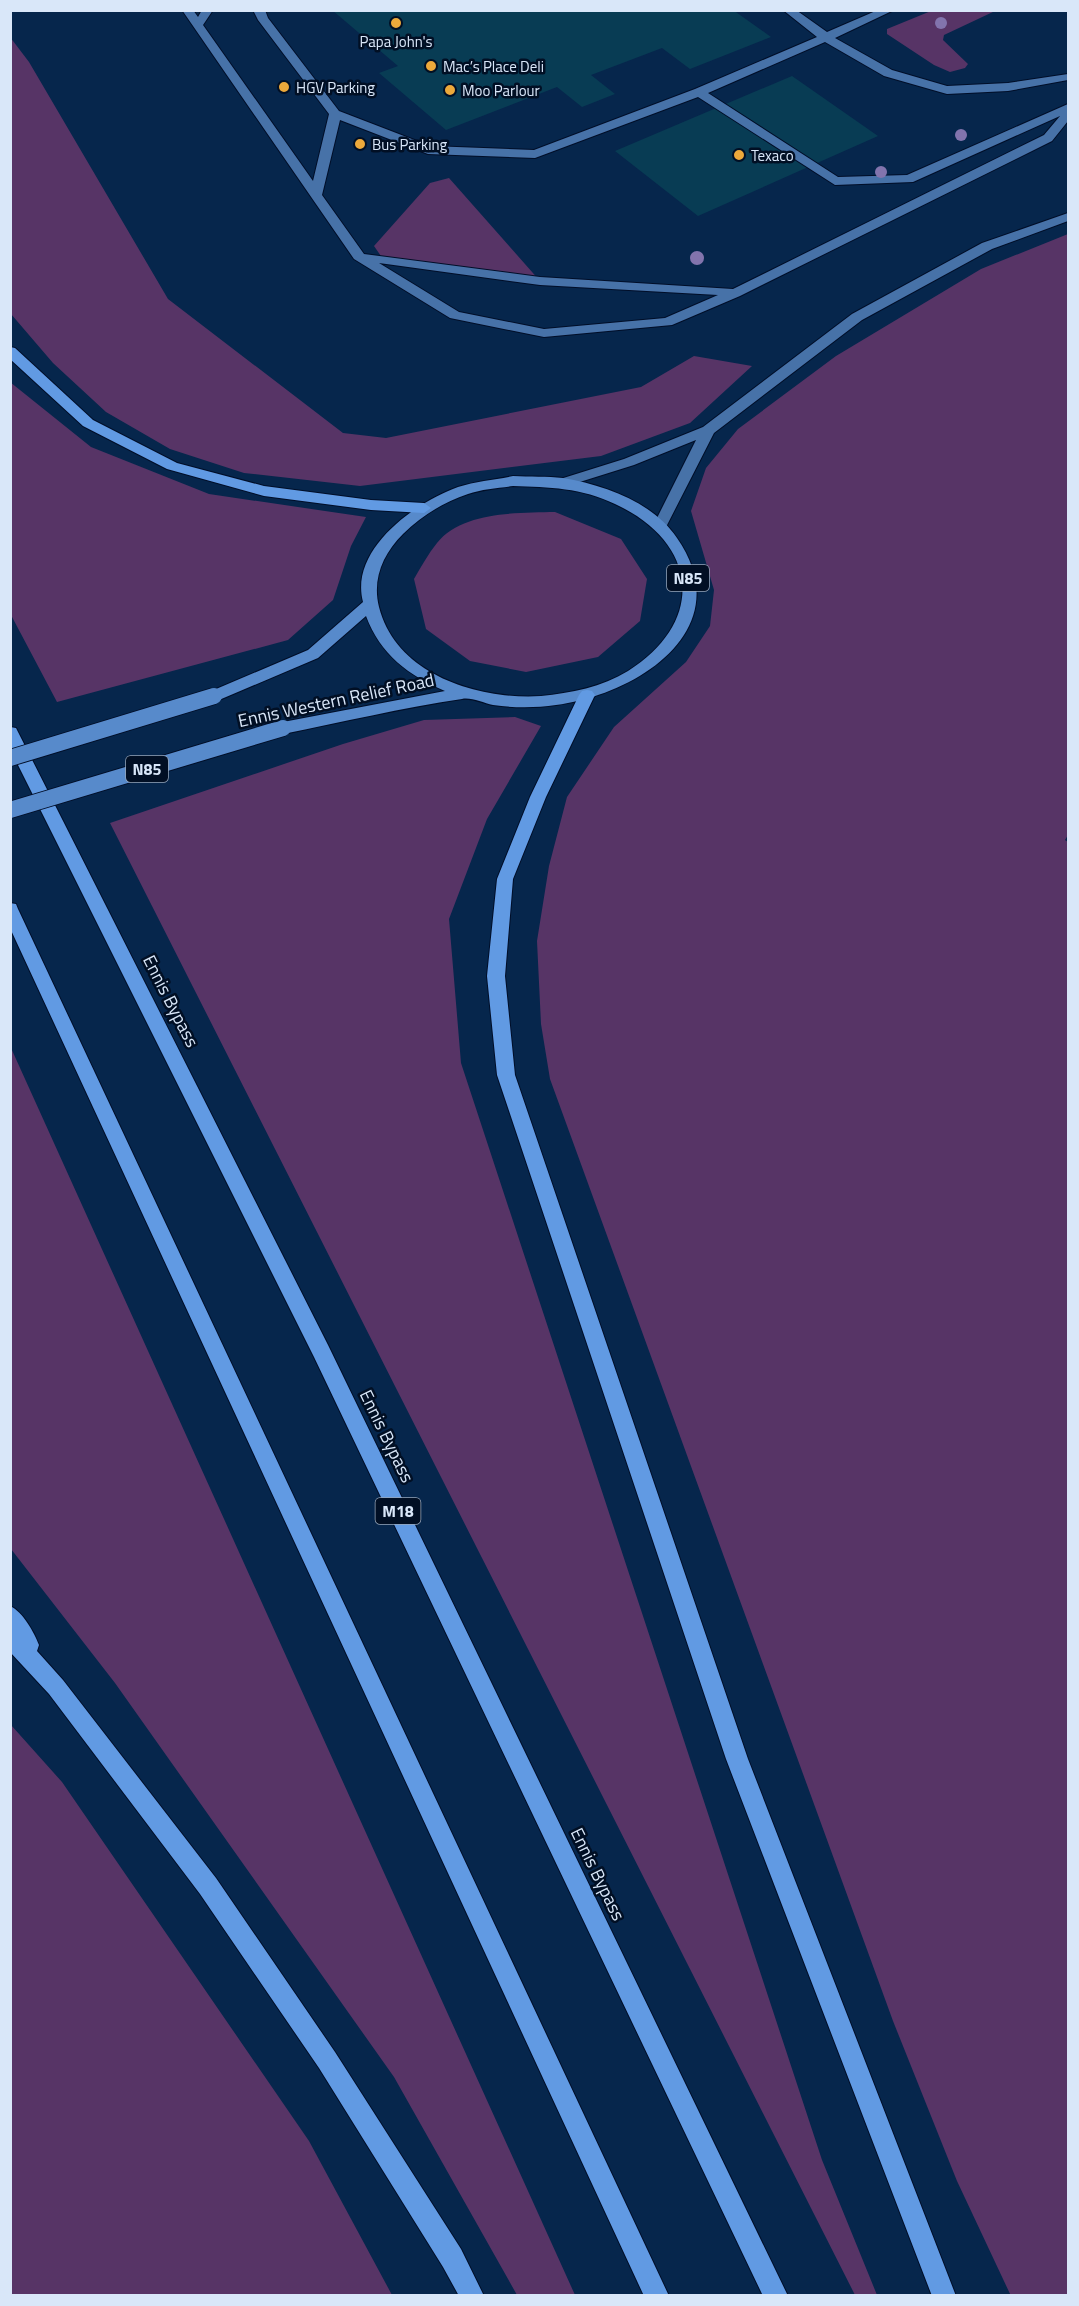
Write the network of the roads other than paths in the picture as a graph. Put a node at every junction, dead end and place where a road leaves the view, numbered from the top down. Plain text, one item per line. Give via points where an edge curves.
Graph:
1 (187, 10) edge
2 (208, 10) edge
3 (259, 10) edge
4 (788, 10) edge
5 (890, 10) edge
6 (197, 26) junction
7 (826, 38) junction
8 (1068, 77) edge
9 (699, 92) junction
10 (1068, 108) edge
11 (335, 114) junction
12 (1068, 114) edge
13 (316, 195) junction
14 (1068, 217) edge
15 (359, 256) junction
16 (735, 293) junction
17 (10, 351) edge
18 (708, 430) junction
19 (562, 483) junction
20 (424, 508) junction
21 (660, 526) junction
22 (369, 605) junction
23 (464, 693) junction
24 (587, 694) junction
25 (10, 732) edge
26 (10, 758) edge
27 (10, 810) edge
28 (10, 909) edge
29 (10, 1616) edge
30 (10, 1636) edge
31 (56, 1687) junction
32 (472, 2295) edge
33 (657, 2295) edge
34 (776, 2295) edge
35 (944, 2295) edge

1 - 6 street
2 - 6 street
3 - 11 street
4 - 7 street
5 - 7 street
6 - 13 street
7 - 8 street via 888,74 947,90 1008,87
7 - 9 street
9 - 10 street via 835,181 909,179
9 - 11 street via 535,154 428,150
11 - 13 street
12 - 16 street via 1048,138
13 - 15 street
14 - 18 street via 987,246 857,317
15 - 16 street via 540,281
15 - 16 street via 455,315 544,333 667,322
17 - 20 highway via 88,423 172,466 264,491
18 - 19 street via 629,462
18 - 21 street
19 - 20 main road, N85 via 513,481 466,490
19 - 21 main road, N85 via 633,506
20 - 22 main road, N85 via 390,535 371,569
21 - 24 main road, N85 via 682,555 691,587 685,621 664,651 631,677
22 - 23 main road, N85 via 384,641 417,672
22 - 26 main road, Ennis Western Relief Road, bridge via 313,654 214,696
23 - 24 main road, N85 via 504,701 547,701
23 - 27 main road, Ennis Western Relief Road / N85, bridge via 283,728
24 - 35 highway via 538,797 505,879 496,976 506,1075 737,1759
25 - 34 highway, Ennis Bypass / M18 via 326,1361
28 - 33 highway
29 - 31 highway
30 - 31 highway
31 - 32 highway via 215,1896 327,2060

